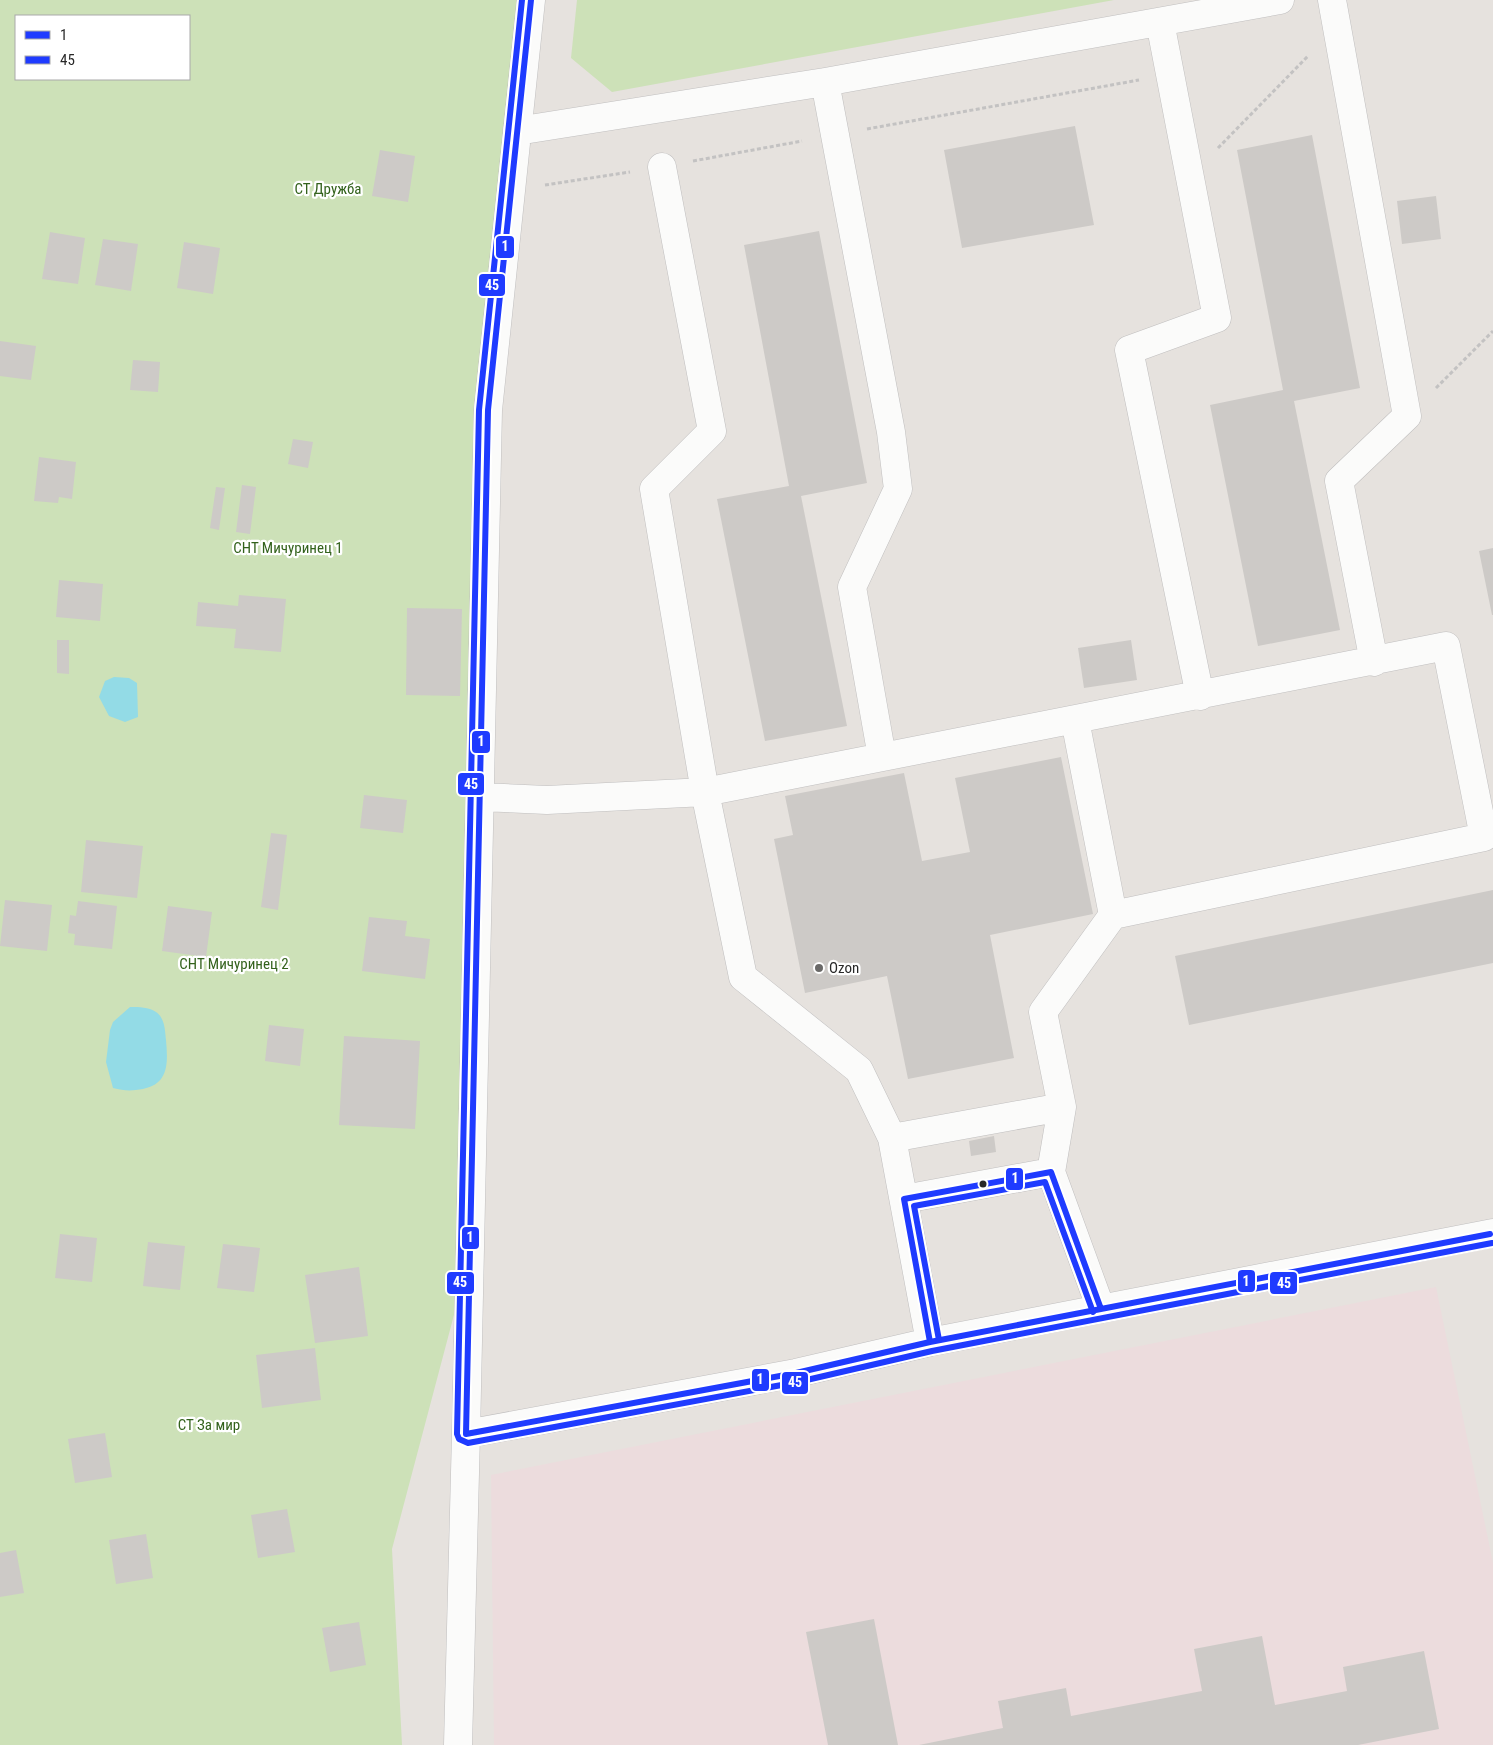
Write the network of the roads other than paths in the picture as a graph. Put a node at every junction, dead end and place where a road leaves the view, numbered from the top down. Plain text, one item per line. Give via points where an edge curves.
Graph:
1 (531, 0) edge
2 (1280, 0) edge
3 (1332, 0) edge
4 (1160, 22) junction
5 (825, 82) junction
6 (517, 131) junction
7 (662, 167) dead end
8 (1374, 662) junction
9 (1200, 696) junction
10 (1076, 720) junction
11 (882, 757) junction
12 (706, 792) junction
13 (480, 797) junction
14 (1113, 915) junction
15 (1062, 1107) junction
16 (892, 1138) junction
17 (1051, 1172) junction
18 (904, 1199) junction
19 (1492, 1239) edge
20 (1101, 1309) junction
21 (930, 1342) junction
22 (466, 1434) junction
23 (458, 1745) edge

1 - 6 street
2 - 4 street
3 - 8 street via 1407,416 1338,481
4 - 5 street
4 - 9 street via 1217,318 1129,350
5 - 6 street
5 - 11 street via 898,489 852,587
6 - 13 street via 488,410
7 - 12 street via 712,431 654,489
8 - 9 street
8 - 14 street via 1446,646 1484,837
9 - 10 street
10 - 11 street
10 - 14 street
11 - 12 street
12 - 13 street via 546,800
12 - 16 street via 743,977 859,1070
13 - 22 street
14 - 15 street via 1043,1012
15 - 16 street
15 - 17 street
16 - 18 street
17 - 18 street
17 - 20 street
18 - 21 street
19 - 20 street
20 - 21 street
21 - 22 street via 796,1373
22 - 23 street

